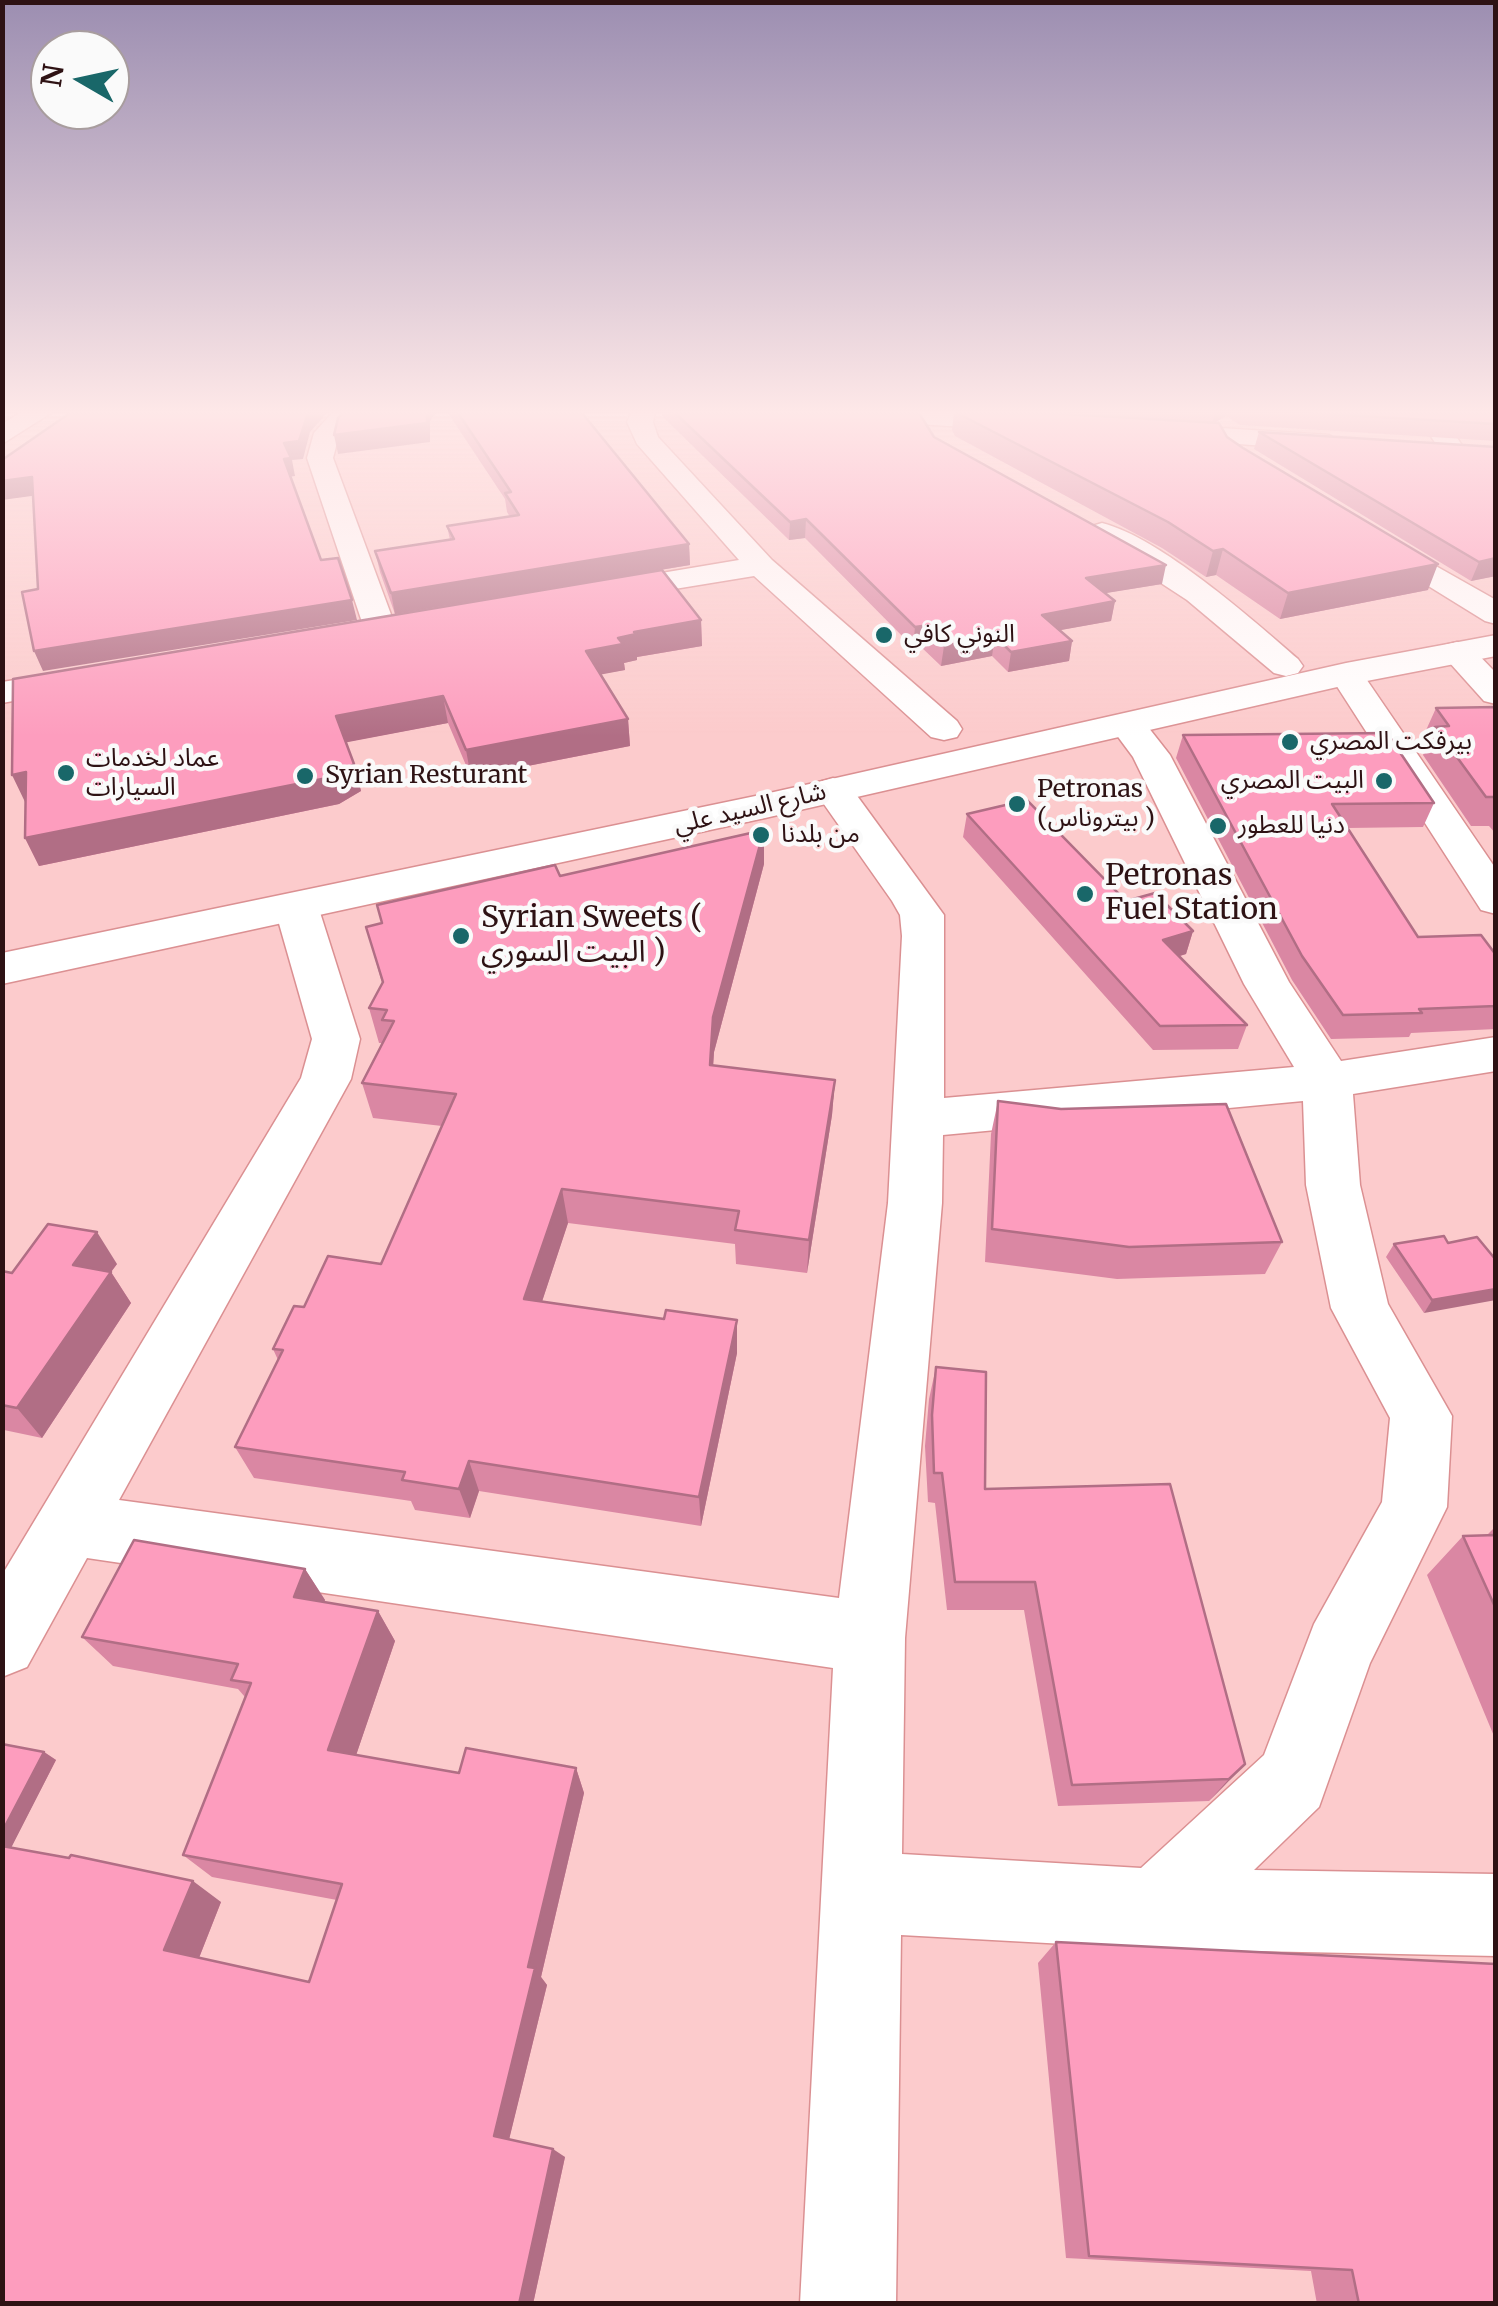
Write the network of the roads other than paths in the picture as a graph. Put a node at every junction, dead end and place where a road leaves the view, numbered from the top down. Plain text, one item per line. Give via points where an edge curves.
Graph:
1 (342, 521) edge
2 (720, 521) edge
3 (1081, 521) edge
4 (1347, 524) edge
5 (761, 566) junction
6 (571, 597) edge
7 (1496, 616) edge
8 (418, 622) edge
9 (380, 628) junction
10 (342, 634) edge
11 (1476, 648) edge
12 (1286, 666) junction
13 (116, 673) edge
14 (1346, 674) junction
15 (2, 693) edge
16 (1496, 694) edge
17 (1024, 714) junction
18 (1128, 726) junction
19 (944, 729) junction
20 (1057, 742) junction
21 (833, 790) junction
22 (1496, 901) edge
23 (126, 904) dead end
24 (296, 906) junction
25 (2, 929) edge
26 (2, 950) edge
27 (2, 969) edge
28 (1496, 1054) edge
29 (1327, 1079) junction
30 (919, 1119) junction
31 (70, 1524) junction
32 (870, 1638) junction
33 (2, 1642) edge
34 (860, 1892) junction
35 (1156, 1908) junction
36 (1496, 1915) edge
37 (848, 2304) edge

1 - 9 street
2 - 5 street
3 - 12 street via 1205,595
4 - 7 street
5 - 6 street
5 - 19 street
7 - 12 main road, شارع السيد علي
8 - 9 street
9 - 10 street
11 - 14 main road, شارع السيد علي
11 - 16 street
12 - 17 main road, شارع السيد علي
13 - 15 street
14 - 18 main road, شارع السيد علي
14 - 22 street
17 - 19 main road, شارع السيد علي
17 - 20 main road
18 - 20 main road, شارع السيد علي
18 - 29 street via 1151,755 1267,984
19 - 23 main road, شارع السيد علي
20 - 21 main road, شارع السيد علي
21 - 24 main road, شارع السيد علي
21 - 30 street via 922,915
24 - 27 main road, شارع السيد علي
24 - 31 street via 336,1039 326,1080
25 - 26 main road
28 - 29 street
29 - 30 street
29 - 35 street via 1333,1185 1360,1308 1421,1416 1414,1508 1339,1649 1292,1780
30 - 32 street
31 - 32 street
31 - 33 street
32 - 34 street
34 - 35 street
34 - 37 street
35 - 36 street

